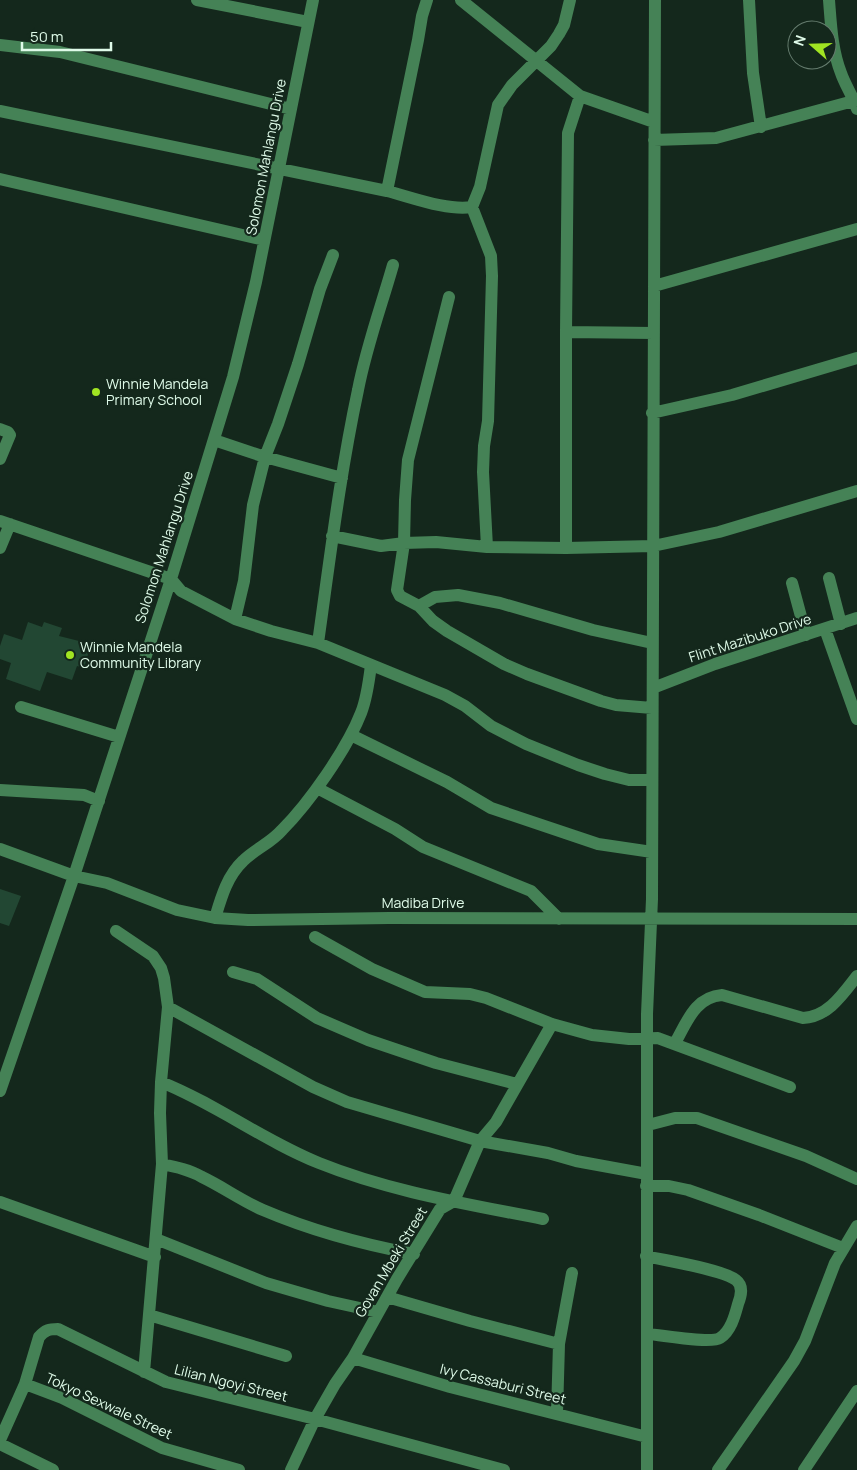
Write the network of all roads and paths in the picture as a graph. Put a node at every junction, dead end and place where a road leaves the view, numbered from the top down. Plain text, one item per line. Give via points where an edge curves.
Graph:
1 (198, 0) edge
2 (313, 0) edge
3 (426, 0) edge
4 (461, 0) edge
5 (570, 0) edge
6 (655, 0) edge
7 (749, 0) edge
8 (829, 0) edge
9 (308, 22) junction
10 (0, 45) edge
11 (536, 61) junction
12 (580, 96) junction
13 (856, 103) edge
14 (291, 109) junction
15 (0, 111) edge
16 (654, 122) junction
17 (761, 127) junction
18 (654, 140) junction
19 (278, 170) junction
20 (0, 179) edge
21 (387, 191) junction
22 (472, 207) junction
23 (857, 229) edge
24 (264, 240) junction
25 (333, 255) dead end
26 (393, 265) dead end
27 (654, 286) junction
28 (449, 297) dead end
29 (566, 332) junction
30 (654, 333) junction
31 (857, 358) edge
32 (652, 413) junction
33 (0, 429) edge
34 (214, 440) junction
35 (264, 457) junction
36 (0, 459) edge
37 (342, 478) junction
38 (857, 491) edge
39 (5, 523) edge
40 (332, 536) junction
41 (404, 543) junction
42 (487, 546) junction
43 (653, 546) junction
44 (0, 548) edge
45 (566, 548) junction
46 (829, 578) dead end
47 (171, 579) junction
48 (792, 583) dead end
49 (418, 606) junction
50 (857, 618) edge
51 (235, 620) junction
52 (841, 624) junction
53 (826, 629) junction
54 (806, 635) junction
55 (318, 643) junction
56 (652, 643) junction
57 (371, 665) junction
58 (653, 688) junction
59 (21, 707) dead end
60 (652, 708) junction
61 (857, 719) edge
62 (351, 735) junction
63 (119, 737) junction
64 (652, 780) junction
65 (317, 788) junction
66 (0, 790) edge
67 (99, 800) junction
68 (0, 849) edge
69 (652, 852) junction
70 (74, 876) junction
71 (215, 918) junction
72 (559, 919) junction
73 (652, 919) junction
74 (857, 919) edge
75 (116, 931) dead end
76 (316, 937) dead end
77 (233, 972) dead end
78 (857, 976) edge
79 (168, 1007) junction
80 (552, 1024) junction
81 (648, 1038) junction
82 (675, 1043) junction
83 (161, 1082) junction
84 (517, 1084) junction
85 (790, 1088) dead end
86 (0, 1091) edge
87 (648, 1125) junction
88 (480, 1140) junction
89 (162, 1164) junction
90 (857, 1179) edge
91 (646, 1180) junction
92 (454, 1201) junction
93 (0, 1202) edge
94 (543, 1219) dead end
95 (857, 1226) edge
96 (156, 1239) junction
97 (843, 1248) junction
98 (414, 1254) junction
99 (155, 1256) junction
100 (646, 1256) junction
101 (572, 1273) dead end
102 (387, 1297) junction
103 (378, 1312) junction
104 (150, 1315) junction
105 (648, 1334) junction
106 (559, 1344) junction
107 (286, 1356) dead end
108 (352, 1358) junction
109 (144, 1372) junction
110 (25, 1384) junction
111 (857, 1391) edge
112 (557, 1413) junction
113 (315, 1419) junction
114 (647, 1437) junction
115 (0, 1440) edge
116 (0, 1444) edge
117 (53, 1470) edge
118 (239, 1470) edge
119 (291, 1470) edge
120 (504, 1470) edge
121 (647, 1470) edge
122 (718, 1470) edge
123 (804, 1470) edge

1 - 9 street
2 - 9 street, Solomon Mahlangu Drive
3 - 21 street
4 - 11 street
5 - 11 street via 564,26
6 - 16 street
7 - 17 street via 753,73
8 - 13 street via 837,60
9 - 14 street, Solomon Mahlangu Drive
10 - 14 street via 60,52
11 - 12 street
11 - 22 street via 498,105 480,187
12 - 16 street
12 - 29 street via 568,134
13 - 17 street
14 - 19 street, Solomon Mahlangu Drive
15 - 19 street
16 - 18 street
17 - 18 street via 716,138
18 - 27 street
19 - 21 street
19 - 24 street, Solomon Mahlangu Drive
20 - 24 street
21 - 22 street via 458,208
22 - 42 street via 491,256 492,276 488,421 483,464
23 - 27 street
24 - 34 street, Solomon Mahlangu Drive via 243,335
25 - 35 street via 284,407
26 - 37 street via 358,389
27 - 30 street
28 - 41 street via 408,460
29 - 30 street
29 - 45 street
30 - 32 street
31 - 32 street via 732,395
32 - 43 street
33 - 36 street via 10,435
34 - 35 street
34 - 47 street, Solomon Mahlangu Drive
35 - 37 street
35 - 51 street
37 - 40 street
38 - 43 street via 719,532
39 - 44 street
39 - 47 street
40 - 41 street via 381,546
40 - 55 street
41 - 42 street
41 - 49 street via 397,590 400,596
42 - 45 street
43 - 45 street
43 - 56 street
46 - 52 street
47 - 51 street via 181,591
47 - 63 street, Solomon Mahlangu Drive
48 - 54 street
49 - 56 street via 435,597 458,595
49 - 60 street via 447,631 504,664 602,702
50 - 52 street, Flint Mazibuko Drive
51 - 55 street
52 - 53 street, Flint Mazibuko Drive
53 - 54 street, Flint Mazibuko Drive
53 - 61 street
54 - 58 street, Flint Mazibuko Drive
55 - 57 street
56 - 58 street
57 - 62 street via 361,713
57 - 64 street via 445,695 491,726 526,744 605,774 629,780
58 - 60 street
59 - 63 street
60 - 64 street
62 - 65 street
62 - 69 street via 447,782 491,808 598,844
63 - 67 street, Solomon Mahlangu Drive
64 - 69 street
65 - 71 street via 274,840 234,870
65 - 72 street via 423,847 530,891
66 - 67 street via 84,795
67 - 70 street, Solomon Mahlangu Drive
68 - 70 street, Madiba Drive
69 - 73 street
70 - 71 street, Madiba Drive via 107,883 177,910
70 - 86 street, Solomon Mahlangu Drive
71 - 72 street, Madiba Drive
72 - 73 street, Madiba Drive
73 - 74 street, Madiba Drive
73 - 81 street
75 - 79 street via 153,956 164,978
76 - 80 street via 372,969 425,992 486,998
77 - 84 street via 262,981 317,1018 368,1040 436,1063
78 - 82 street via 822,1014 812,1017 803,1018 722,995 713,996 696,1007
79 - 83 street
79 - 88 street via 330,1096
80 - 81 street via 592,1035
80 - 84 street, Govan Mbeki Street
81 - 82 street
81 - 87 street
82 - 85 street
83 - 89 street
83 - 92 street via 200,1099 319,1163 371,1181
84 - 88 street, Govan Mbeki Street via 496,1122
87 - 90 street via 675,1118 697,1118 806,1156
87 - 91 street
88 - 91 street via 548,1153
88 - 92 street, Govan Mbeki Street
89 - 96 street
89 - 98 street via 203,1177 282,1218 353,1242
91 - 97 street via 688,1190 759,1214
91 - 100 street
92 - 94 street
92 - 98 street, Govan Mbeki Street via 440,1209
93 - 99 street
95 - 97 street
96 - 99 street
96 - 103 street via 266,1283
97 - 122 street via 794,1361
98 - 102 street, Govan Mbeki Street
99 - 104 street
100 - 105 street
100 - 105 street via 731,1276 742,1289 735,1314 719,1339
101 - 106 street
102 - 103 street, Govan Mbeki Street
102 - 106 street
103 - 108 street, Govan Mbeki Street
104 - 107 street
104 - 109 street
105 - 114 street
106 - 112 street
108 - 112 street, Ivy Cassaburi Street
108 - 113 street, Govan Mbeki Street
109 - 110 street, Lilian Ngoyi Street via 67,1332 50,1329 39,1337
109 - 113 street, Lilian Ngoyi Street via 191,1390
110 - 115 street, Lilian Ngoyi Street
110 - 118 street, Tokyo Sexwale Street via 62,1398 162,1448
111 - 123 street
112 - 114 street, Ivy Cassaburi Street
113 - 119 street, Govan Mbeki Street
113 - 120 street, Lilian Ngoyi Street
114 - 121 street
116 - 117 street

